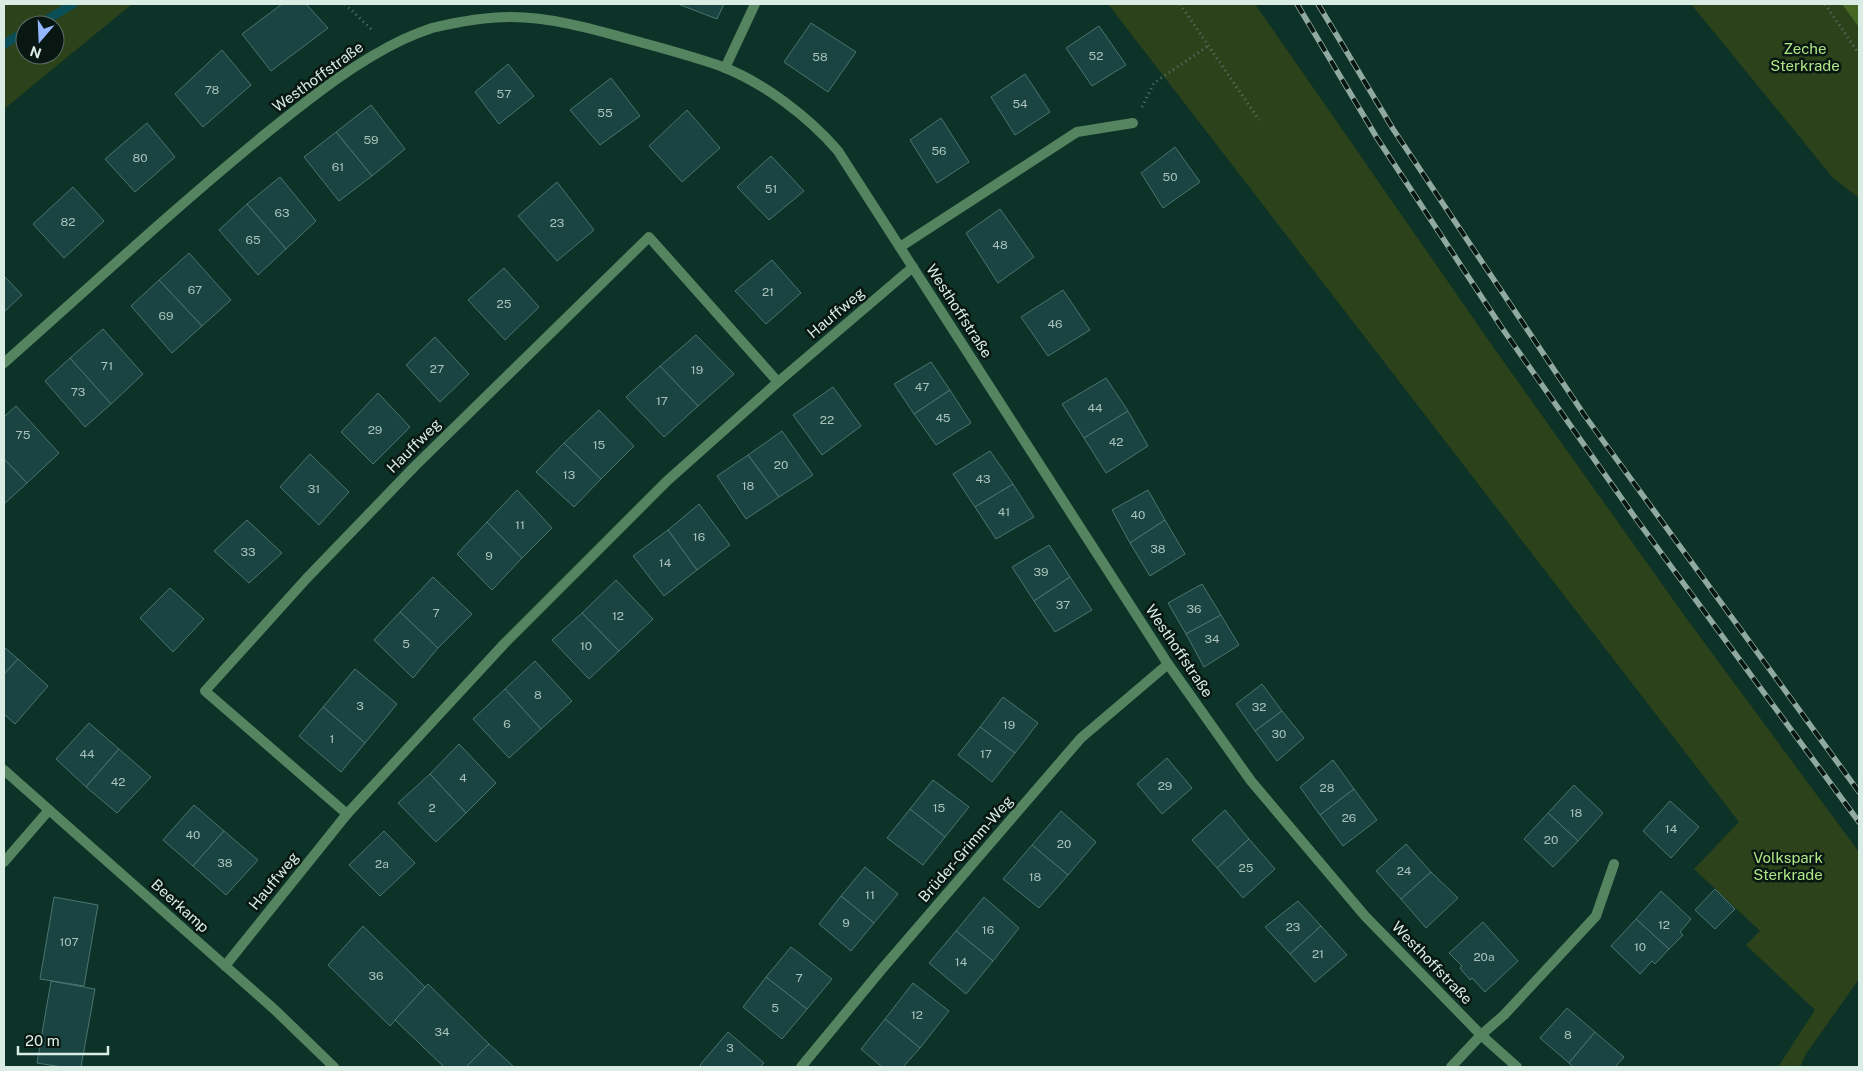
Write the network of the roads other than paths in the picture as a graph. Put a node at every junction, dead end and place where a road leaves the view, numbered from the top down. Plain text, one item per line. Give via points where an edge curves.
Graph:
1 (755, 4) edge
2 (725, 68) junction
3 (1133, 123) road end
4 (900, 247) junction
5 (913, 268) junction
6 (4, 363) edge
7 (778, 382) junction
8 (1168, 664) junction
9 (4, 770) edge
10 (49, 810) junction
11 (346, 814) junction
12 (4, 862) edge
13 (1614, 864) dead end
14 (226, 966) junction
15 (1481, 1035) junction
16 (334, 1067) edge
17 (800, 1067) edge
18 (1451, 1067) edge
19 (1517, 1067) edge

1 - 2 street
2 - 4 street, Westhoffstraße via 769,91 823,132
2 - 6 street, Westhoffstraße via 582,27 511,17 430,29 389,46 296,109
3 - 4 street via 1077,132
4 - 5 street, Westhoffstraße
5 - 7 street, Hauffweg
5 - 8 street, Westhoffstraße
7 - 11 street, Hauffweg via 667,481 592,555 504,644
7 - 11 street, Hauffweg via 649,237 415,466 307,578 206,691
8 - 15 street, Westhoffstraße via 1251,781 1288,825 1365,916
8 - 17 street, Brüder-Grimm-Weg via 1081,738
9 - 10 street, Beerkamp
10 - 12 street
10 - 14 street, Beerkamp
11 - 14 street, Hauffweg
13 - 15 street via 1596,916 1504,1015
14 - 16 street, Beerkamp
15 - 18 street
15 - 19 street, Westhoffstraße

